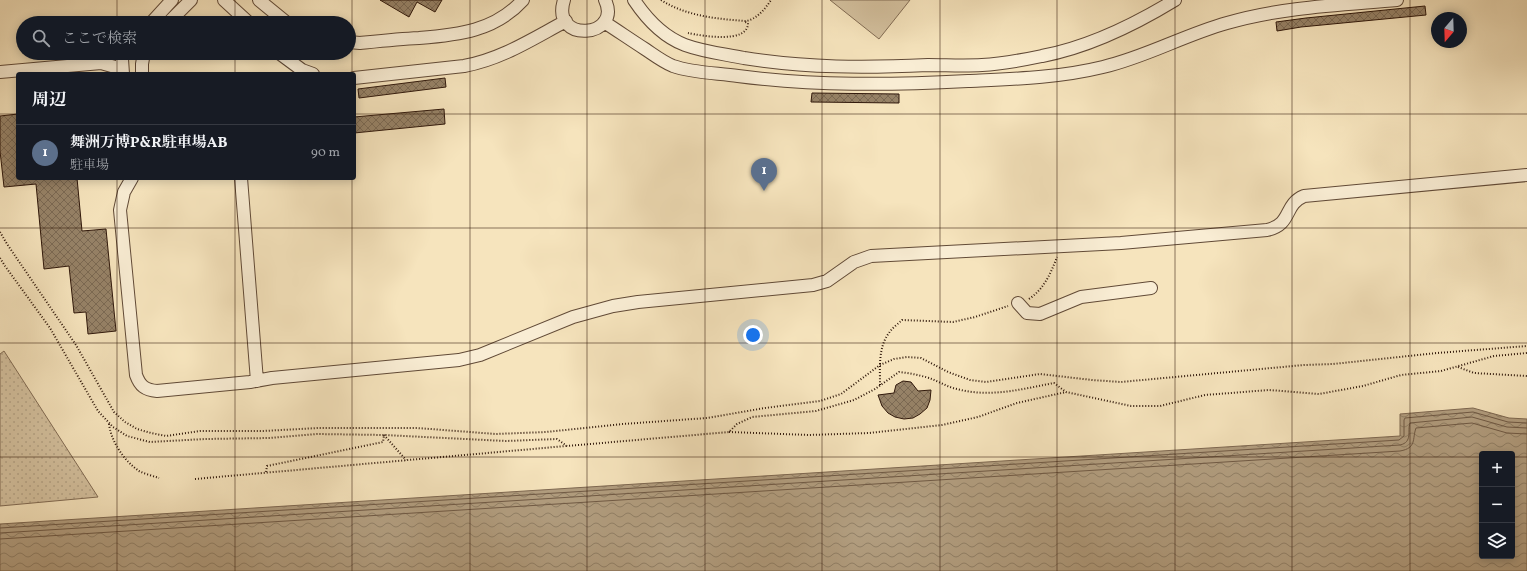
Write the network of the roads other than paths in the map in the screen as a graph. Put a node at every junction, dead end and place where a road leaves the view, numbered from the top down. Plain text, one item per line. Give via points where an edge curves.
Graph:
1 (172, 0) edge
2 (191, 0) edge
3 (224, 0) edge
4 (259, 0) edge
5 (523, 0) edge
6 (564, 0) edge
7 (605, 0) edge
8 (634, 0) edge
9 (1175, 0) edge
10 (1397, 0) edge
11 (1353, 2) edge
12 (157, 16) edge
13 (175, 16) edge
14 (241, 16) edge
15 (278, 16) edge
16 (566, 21) junction
17 (604, 22) junction
18 (356, 43) edge
19 (122, 60) edge
20 (143, 60) edge
21 (288, 60) edge
22 (0, 72) edge
23 (120, 72) edge
24 (122, 72) edge
25 (142, 72) edge
26 (308, 72) edge
27 (356, 78) edge
28 (1527, 175) edge
29 (131, 180) edge
30 (241, 180) edge
31 (1151, 288) dead end
32 (1018, 303) road end
33 (257, 381) junction

1 - 12 street
2 - 13 street
3 - 14 street
4 - 15 street
5 - 18 street via 509,13 478,30 453,35
6 - 16 street via 562,8
7 - 17 street via 608,9
8 - 9 street via 651,22 667,35 684,44 714,53 799,65 868,68 984,65 1042,56 1077,47 1115,32 1146,18
10 - 11 street
11 - 17 street via 1293,9 1234,21 1124,62 1077,73 905,84 804,82 751,78 682,68 665,62
16 - 17 street via 577,31 585,32 599,28
16 - 27 street via 481,63
19 - 24 street
20 - 25 street
21 - 26 street
22 - 23 street via 101,63 115,67
28 - 33 street via 1304,196 1293,202 1284,222 1267,230 1121,244 871,256 850,264 828,281 813,285 638,302 590,311 470,358
29 - 33 street via 124,192 120,210 136,375 139,382 149,390 157,391
30 - 33 street
31 - 32 street via 1081,297 1040,314 1027,313

